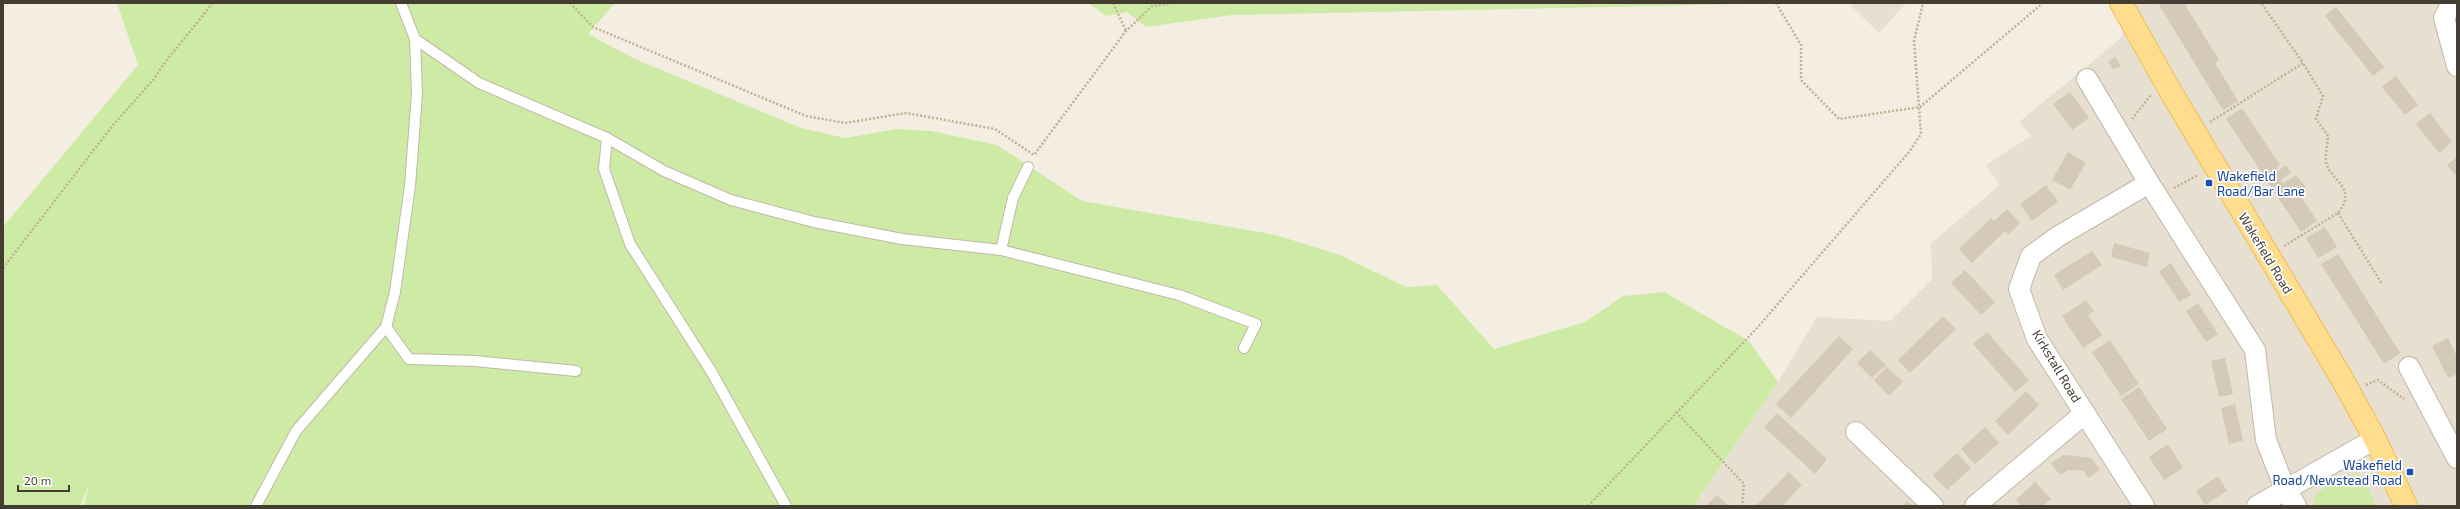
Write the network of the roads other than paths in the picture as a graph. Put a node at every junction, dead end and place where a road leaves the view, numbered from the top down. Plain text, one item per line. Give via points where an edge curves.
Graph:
1 (401, 3) edge
2 (2121, 3) edge
3 (2452, 3) edge
4 (415, 39) junction
5 (2457, 66) edge
6 (2086, 78) dead end
7 (607, 138) junction
8 (1028, 167) dead end
9 (2154, 190) junction
10 (1001, 250) junction
11 (386, 327) junction
12 (1244, 348) dead end
13 (2409, 367) dead end
14 (576, 371) dead end
15 (2085, 412) junction
16 (1856, 432) dead end
17 (2375, 439) junction
18 (2457, 458) edge
19 (2285, 489) junction
20 (256, 506) edge
21 (786, 506) edge
22 (1933, 506) edge
23 (1975, 506) edge
24 (2144, 506) edge
25 (2257, 506) edge
26 (2296, 506) edge
27 (2406, 506) edge

1 - 4 lane
2 - 17 main road, Wakefield Road via 2194,132 2350,392
3 - 5 street via 2444,18
4 - 7 lane via 479,83
4 - 11 lane via 418,93 410,186 395,292
6 - 9 street
7 - 10 lane via 664,171 731,200 814,222 902,239
7 - 21 lane via 604,169 630,244 711,371
8 - 10 lane via 1013,198
9 - 15 street, Kirkstall Road via 2057,237 2031,256 2018,289 2037,339
9 - 19 street via 2255,350 2266,440
10 - 12 lane via 1178,296 1256,324
11 - 14 lane via 409,359 475,361
11 - 20 lane via 296,431
13 - 18 street
15 - 23 street
15 - 24 street, Kirkstall Road
16 - 22 street
17 - 19 street
17 - 27 main road, Wakefield Road
19 - 25 street
19 - 26 street

